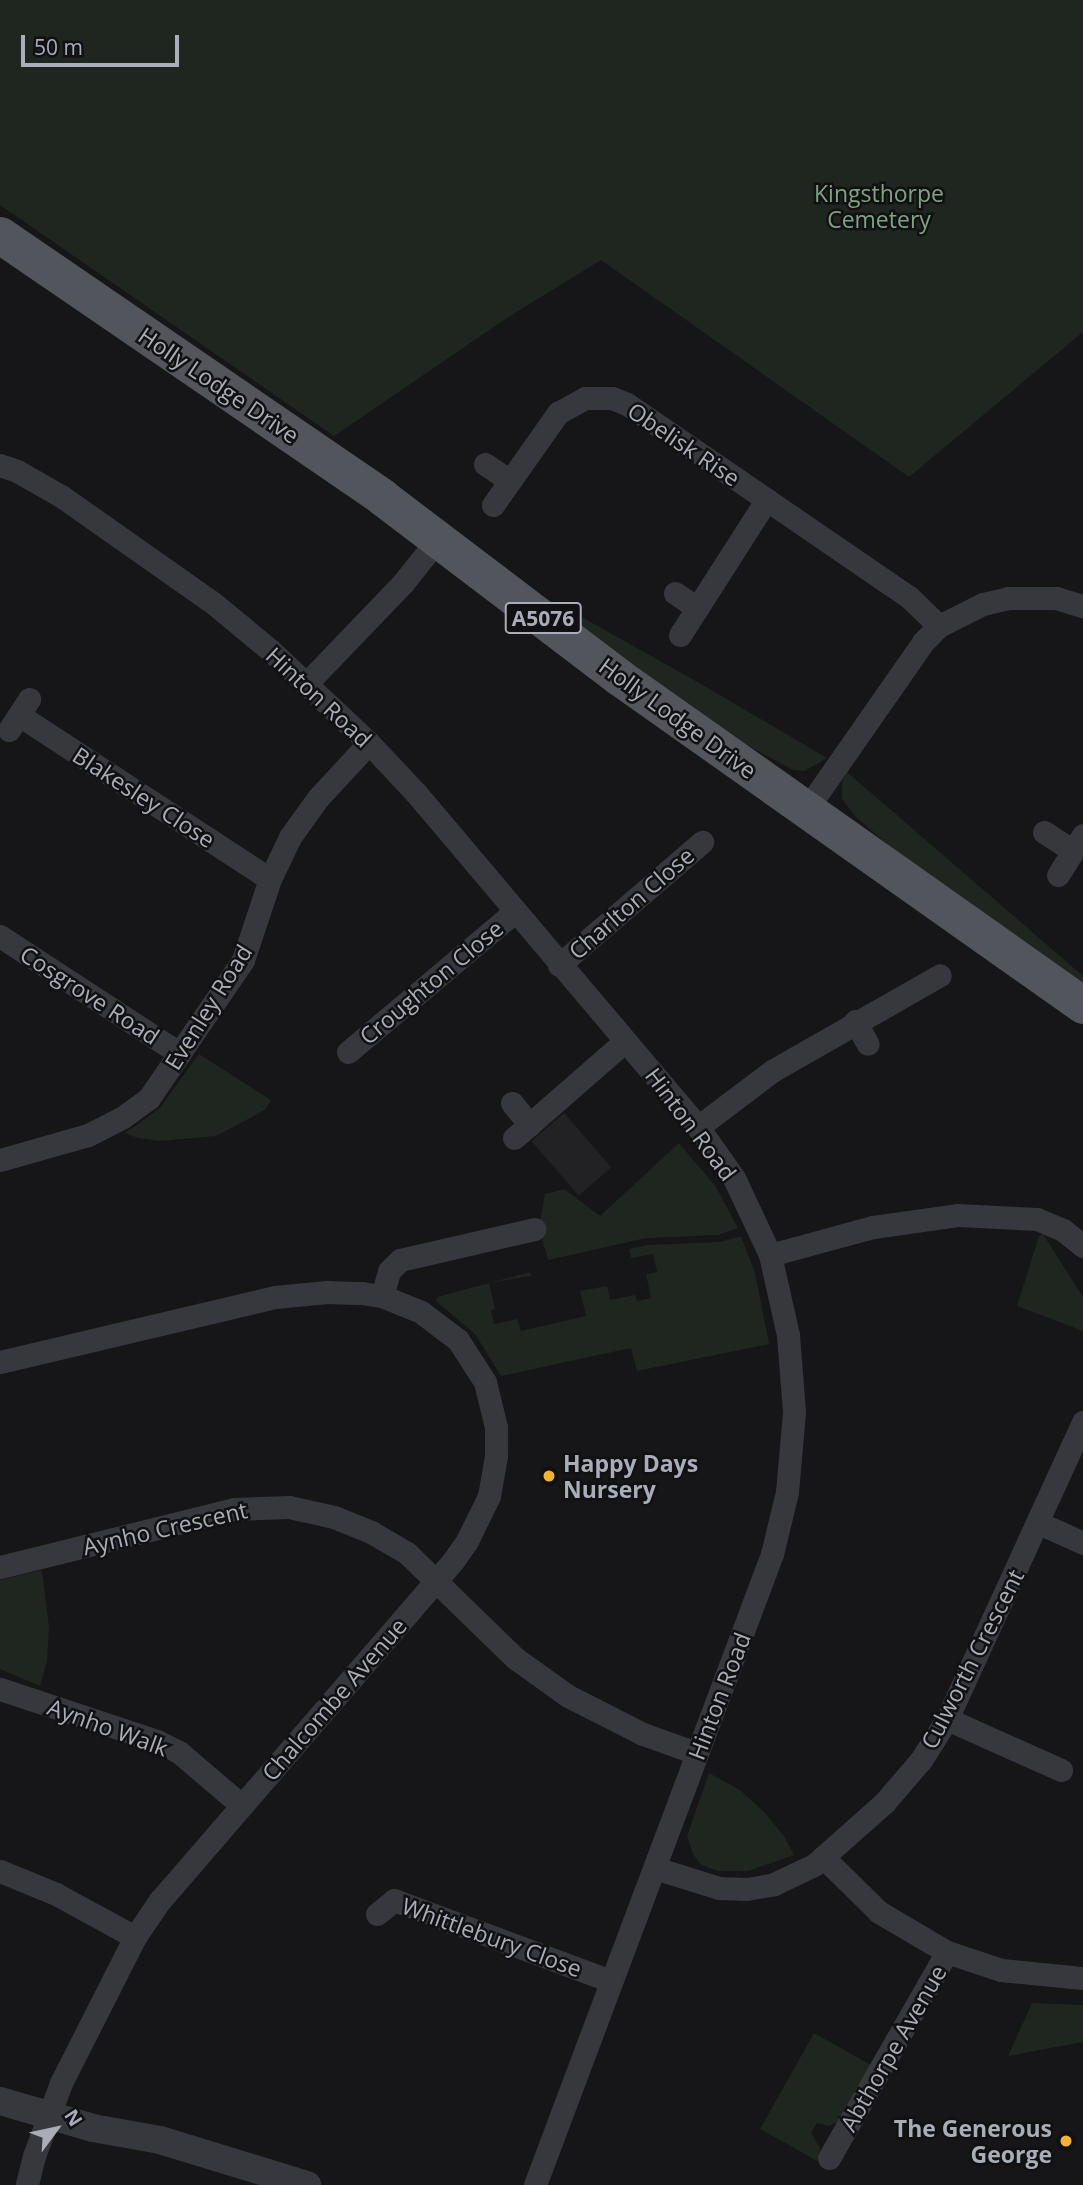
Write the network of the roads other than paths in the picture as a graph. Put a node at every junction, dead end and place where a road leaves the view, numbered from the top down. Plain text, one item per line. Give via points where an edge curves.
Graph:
1 (0, 235) edge
2 (485, 464) dead end
3 (0, 465) edge
4 (510, 481) junction
5 (767, 499) junction
6 (493, 505) dead end
7 (439, 539) junction
8 (675, 593) dead end
9 (1083, 606) edge
10 (697, 608) junction
11 (939, 625) junction
12 (680, 635) dead end
13 (307, 683) junction
14 (19, 715) dead end
15 (369, 743) junction
16 (806, 810) junction
17 (1044, 832) dead end
18 (702, 842) dead end
19 (1078, 843) edge
20 (1058, 874) dead end
21 (270, 879) junction
22 (514, 912) junction
23 (0, 936) edge
24 (559, 965) junction
25 (940, 975) dead end
26 (1083, 1005) edge
27 (855, 1021) junction
28 (625, 1041) junction
29 (868, 1044) dead end
30 (348, 1052) dead end
31 (180, 1054) junction
32 (512, 1103) dead end
33 (698, 1127) junction
34 (0, 1160) edge
35 (534, 1229) dead end
36 (1083, 1246) edge
37 (770, 1255) junction
38 (382, 1296) junction
39 (0, 1362) edge
40 (1083, 1422) edge
41 (1039, 1523) junction
42 (1083, 1544) edge
43 (0, 1567) edge
44 (438, 1580) junction
45 (0, 1689) edge
46 (947, 1718) junction
47 (696, 1753) junction
48 (1061, 1770) dead end
49 (241, 1805) junction
50 (824, 1857) junction
51 (655, 1868) junction
52 (0, 1871) edge
53 (377, 1914) dead end
54 (135, 1937) junction
55 (947, 1952) junction
56 (1083, 1978) edge
57 (611, 1981) junction
58 (0, 2101) edge
59 (48, 2117) junction
60 (830, 2145) dead end
61 (27, 2185) edge
62 (307, 2185) edge
63 (535, 2185) edge

1 - 7 main road, Holly Lodge Drive / A5076
2 - 4 street
3 - 13 street, Hinton Road via 40,482 164,568
4 - 5 street, Obelisk Rise via 558,413 577,401 598,397 627,404
4 - 6 street, Obelisk Rise
5 - 10 street
5 - 11 street, Obelisk Rise via 909,597
7 - 13 street
7 - 16 main road, Holly Lodge Drive / A5076 via 619,677
8 - 10 street
9 - 11 street via 1056,598 1008,597
10 - 12 street
11 - 16 street
13 - 15 street, Hinton Road
14 - 21 street, Blakesley Close
15 - 21 street, Evenley Road via 303,817
15 - 22 street, Hinton Road
16 - 26 main road, Holly Lodge Drive / A5076
17 - 19 street
18 - 24 street, Charlton Close
19 - 20 street
21 - 31 street, Evenley Road via 243,960
22 - 24 street, Hinton Road
22 - 30 street, Croughton Close
23 - 31 street, Cosgrove Road
24 - 28 street, Hinton Road
25 - 27 street
27 - 29 street
27 - 33 street via 772,1071
28 - 32 street via 522,1132
28 - 33 street, Hinton Road
31 - 34 street, Evenley Road via 149,1098 123,1117 69,1142
33 - 37 street, Hinton Road via 734,1178
35 - 38 street via 400,1260 389,1271
36 - 37 street via 1045,1221 968,1215 873,1227
37 - 47 street, Hinton Road via 793,1372 787,1492 772,1554
38 - 39 street, Chalcombe Avenue via 327,1292 275,1297
38 - 44 street, Chalcombe Avenue via 421,1312 451,1334 481,1373 492,1404 496,1456 489,1496 467,1541
40 - 41 street, Culworth Crescent
41 - 42 street
41 - 46 street, Culworth Crescent
43 - 44 street, Aynho Crescent via 224,1511 271,1507 310,1511 354,1524 392,1543
44 - 47 street, Aynho Crescent via 489,1635 542,1679 598,1713
44 - 49 street, Chalcombe Avenue
45 - 49 street, Aynho Walk via 157,1741 179,1752
46 - 48 street
46 - 50 street, Culworth Crescent via 894,1793
47 - 51 street, Hinton Road
49 - 54 street, Chalcombe Avenue via 160,1900
50 - 51 street, Culworth Crescent via 791,1878 747,1889 704,1885
50 - 55 street via 879,1912
51 - 57 street, Hinton Road
52 - 54 street via 56,1894
53 - 57 street, Whittlebury Close via 394,1900
54 - 59 street, Chalcombe Avenue via 74,2055
55 - 56 street via 1001,1970
55 - 60 street, Abthorpe Avenue
57 - 63 street, Hinton Road
58 - 59 street
59 - 61 street, Chalcombe Avenue
59 - 62 street via 160,2140

